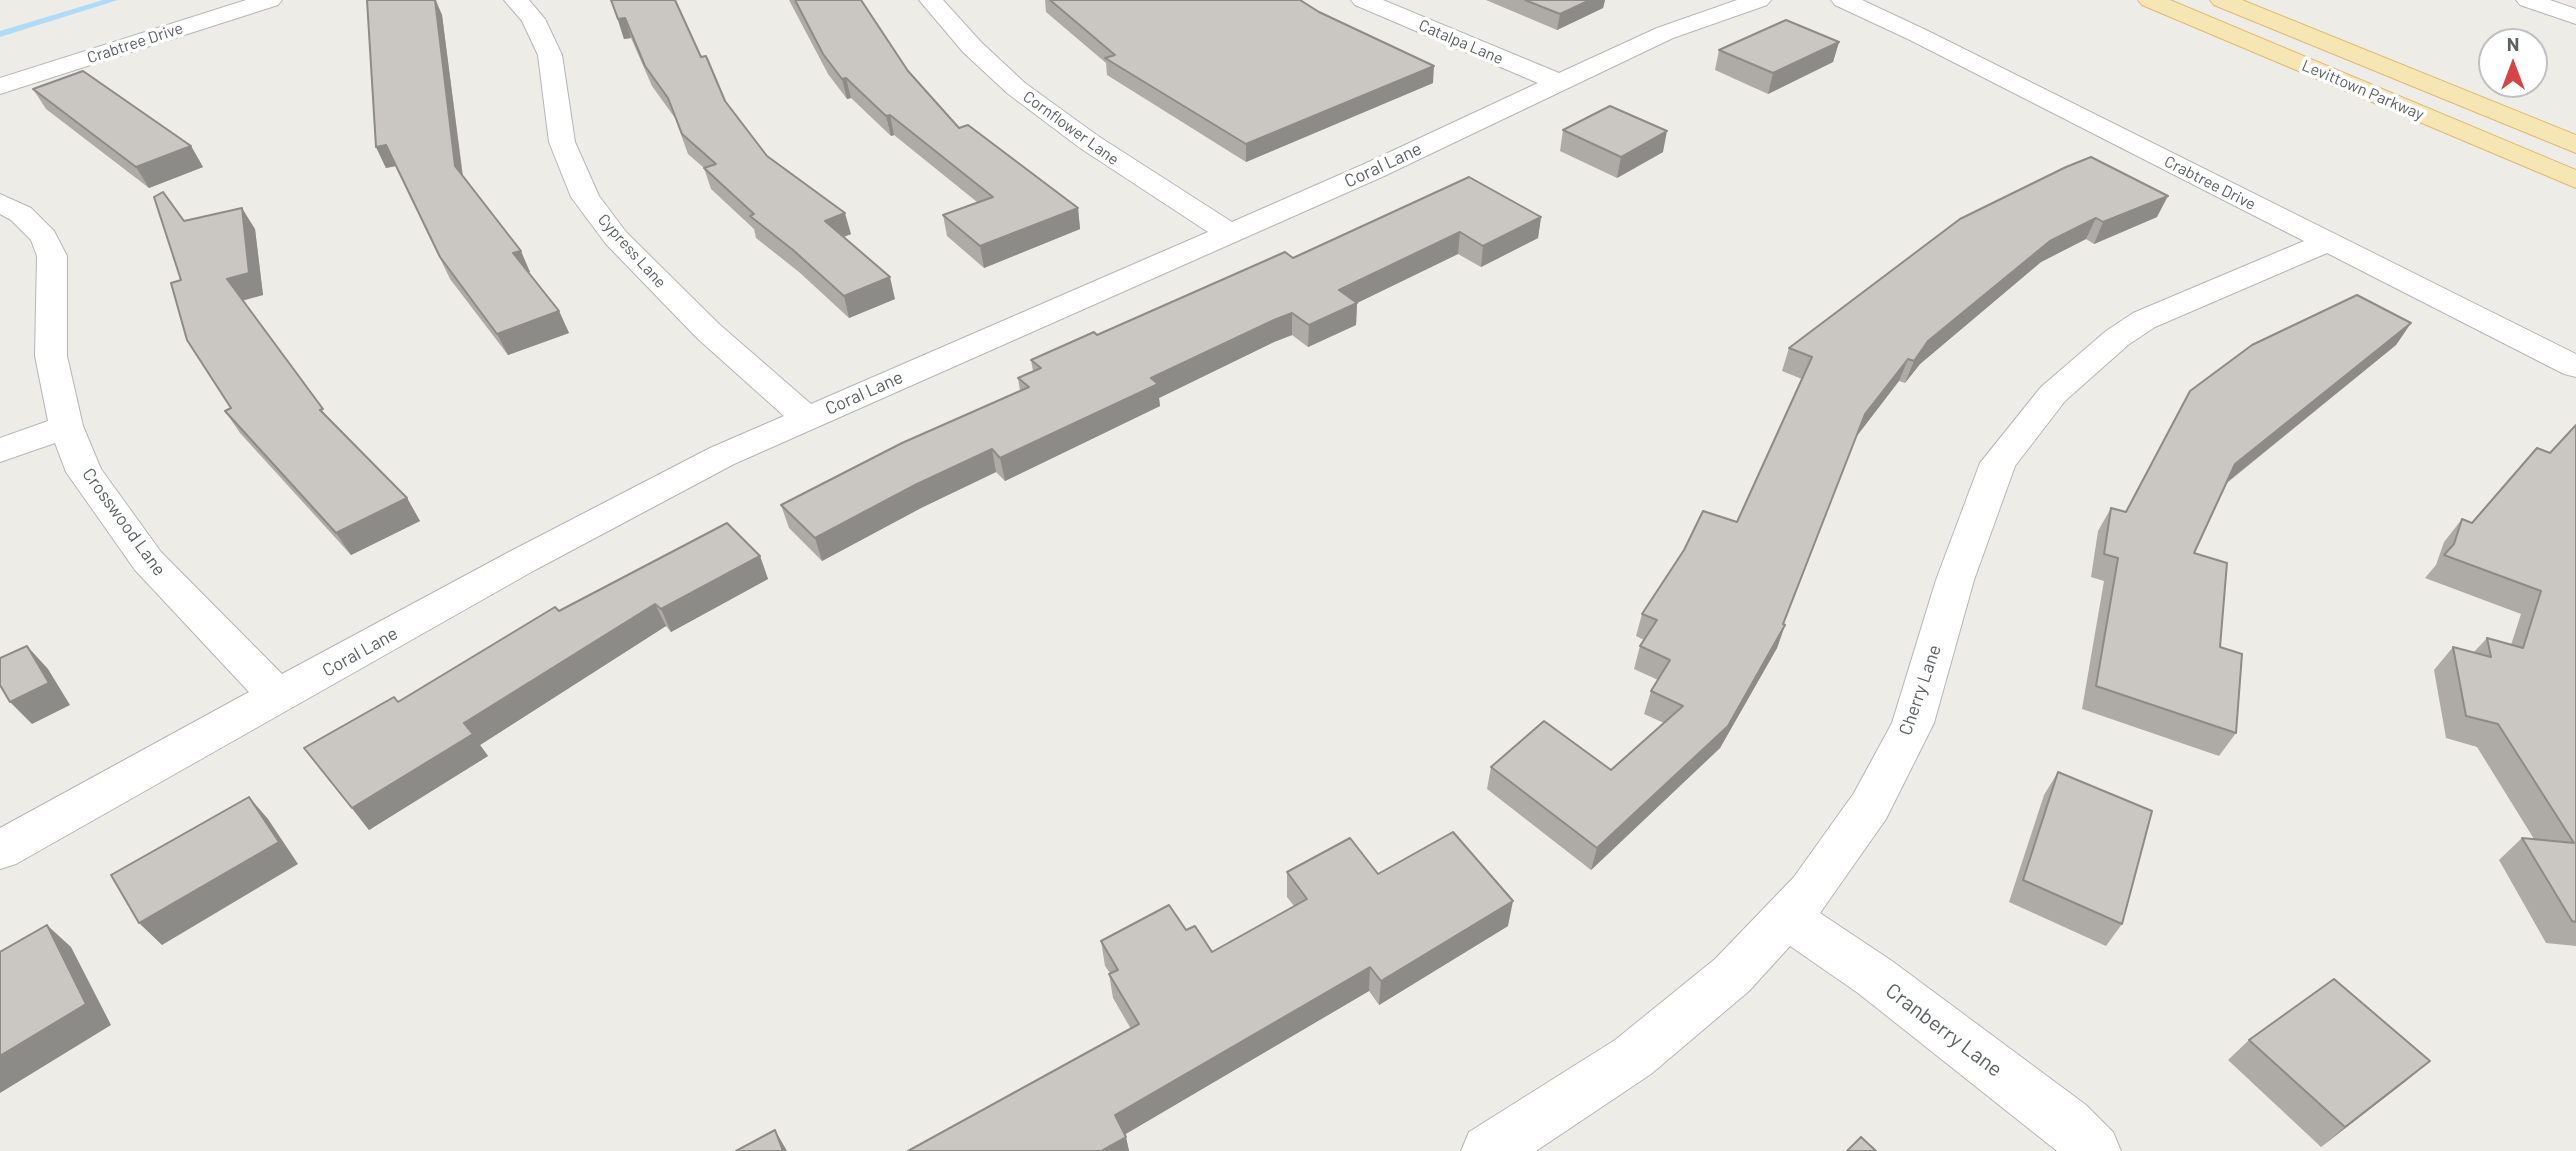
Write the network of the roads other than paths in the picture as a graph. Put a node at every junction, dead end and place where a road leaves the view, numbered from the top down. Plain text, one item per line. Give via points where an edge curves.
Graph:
1 (270, 0) edge
2 (516, 0) edge
3 (931, 0) edge
4 (1363, 0) edge
5 (1759, 0) edge
6 (1843, 0) edge
7 (2150, 0) edge
8 (2222, 0) edge
9 (2528, 0) edge
10 (2576, 17) edge
11 (1560, 83) junction
12 (0, 86) edge
13 (2576, 145) edge
14 (2576, 180) edge
15 (0, 203) edge
16 (1230, 233) junction
17 (2328, 242) junction
18 (2576, 367) edge
19 (807, 418) junction
20 (66, 426) junction
21 (0, 452) edge
22 (279, 697) junction
23 (0, 850) edge
24 (1787, 917) junction
25 (1488, 1151) edge
26 (2094, 1151) edge

1 - 12 street, Crabtree Drive
2 - 19 street, Cypress Lane via 533,19 550,55 562,142 585,197 616,239 708,331
3 - 16 street, Cornflower Lane via 1016,88 1089,142
4 - 11 street, Catalpa Lane
5 - 11 street, Coral Lane via 1665,33
6 - 17 street, Crabtree Drive
7 - 14 main road, Levittown Parkway
8 - 13 main road, Levittown Parkway
9 - 10 street
11 - 16 street, Coral Lane
15 - 20 street, Crosswood Lane via 21,214 44,237 52,257 51,356
16 - 19 street, Coral Lane
17 - 18 street, Crabtree Drive
17 - 24 street, Cherry Lane via 2144,320 2053,394 1998,463 1955,580 1913,723 1870,806 1811,891
19 - 22 street, Coral Lane via 722,456 534,555
20 - 21 street
20 - 22 street, Crosswood Lane via 84,472 148,561
22 - 23 street, Coral Lane
24 - 25 street, Cherry Lane via 1732,975 1633,1057
24 - 26 street, Cranberry Lane via 1875,977 2067,1124

